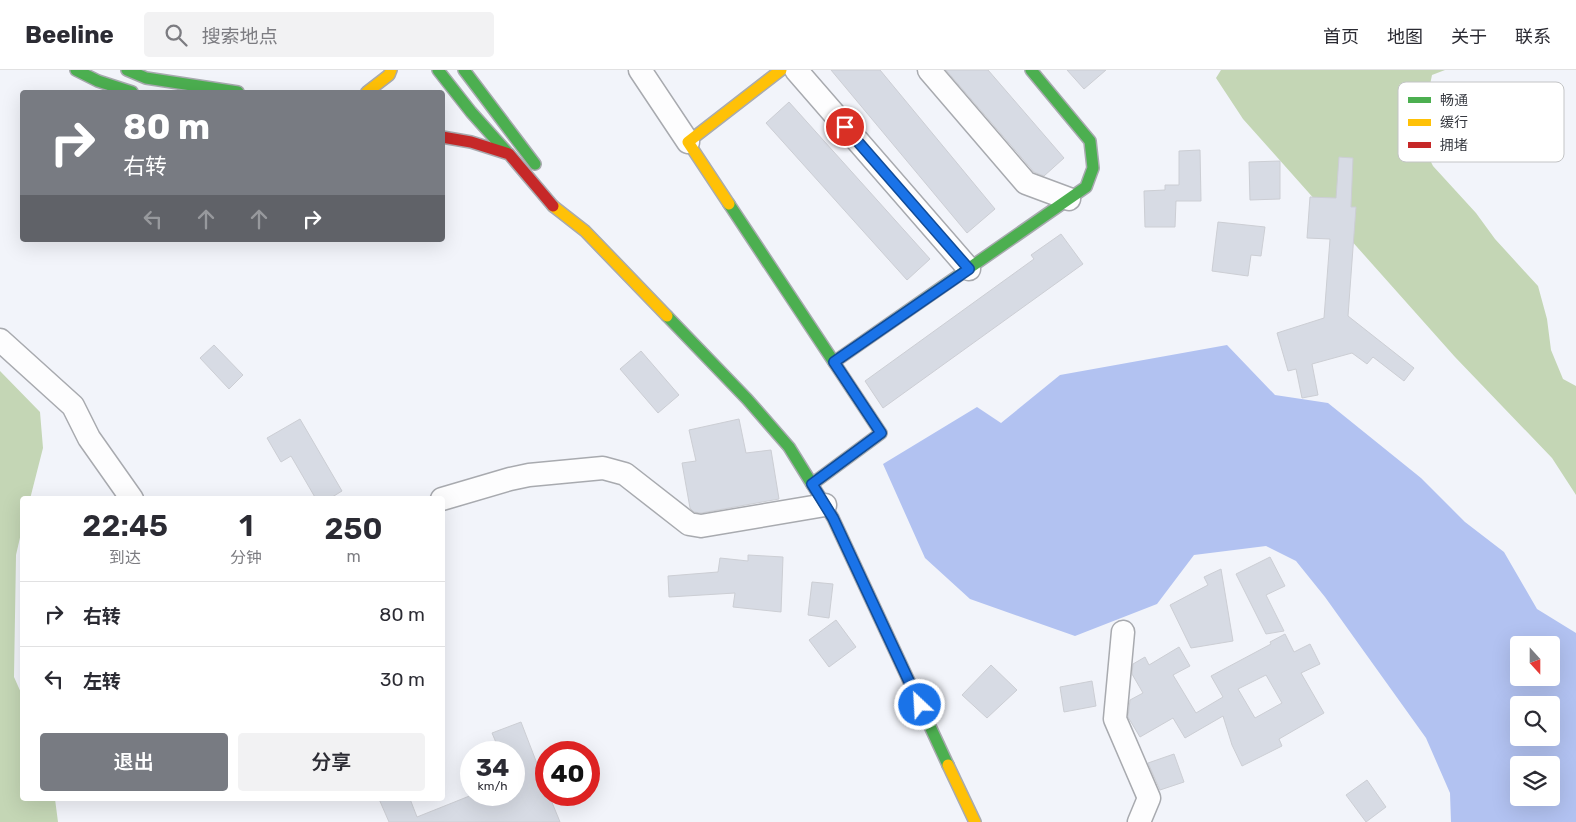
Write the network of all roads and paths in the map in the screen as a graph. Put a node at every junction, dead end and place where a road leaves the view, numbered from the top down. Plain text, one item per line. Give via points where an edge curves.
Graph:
1 (76, 70) edge
2 (127, 70) edge
3 (391, 70) edge
4 (438, 70) edge
5 (464, 70) edge
6 (640, 70) edge
7 (781, 70) edge
8 (796, 70) edge
9 (929, 70) edge
10 (1031, 70) edge
11 (126, 90) edge
12 (225, 90) edge
13 (370, 90) edge
14 (445, 138) edge
15 (688, 142) junction
16 (509, 154) junction
17 (540, 169) dead end
18 (557, 192) dead end
19 (1069, 199) junction
20 (585, 231) junction
21 (969, 269) junction
22 (0, 340) edge
23 (834, 362) junction
24 (812, 484) junction
25 (130, 496) edge
26 (445, 498) edge
27 (825, 505) junction
28 (1123, 632) dead end
29 (975, 822) edge
30 (1139, 822) edge

1 - 11 street
2 - 12 street via 146,78
3 - 13 street
4 - 16 street via 483,128
5 - 17 street
6 - 15 street
7 - 15 street
8 - 21 street
9 - 19 street via 1026,183
10 - 19 street via 1090,141 1093,168 1086,187
14 - 16 street
15 - 23 street
16 - 20 street via 551,205
18 - 20 street
19 - 21 street
20 - 24 street via 747,399 789,446
21 - 23 street
22 - 25 street via 73,406 89,438
23 - 24 street via 881,433
24 - 27 street
26 - 27 street via 510,478 603,468 625,474 689,524 701,526
27 - 29 street
28 - 30 street via 1115,719 1149,798

